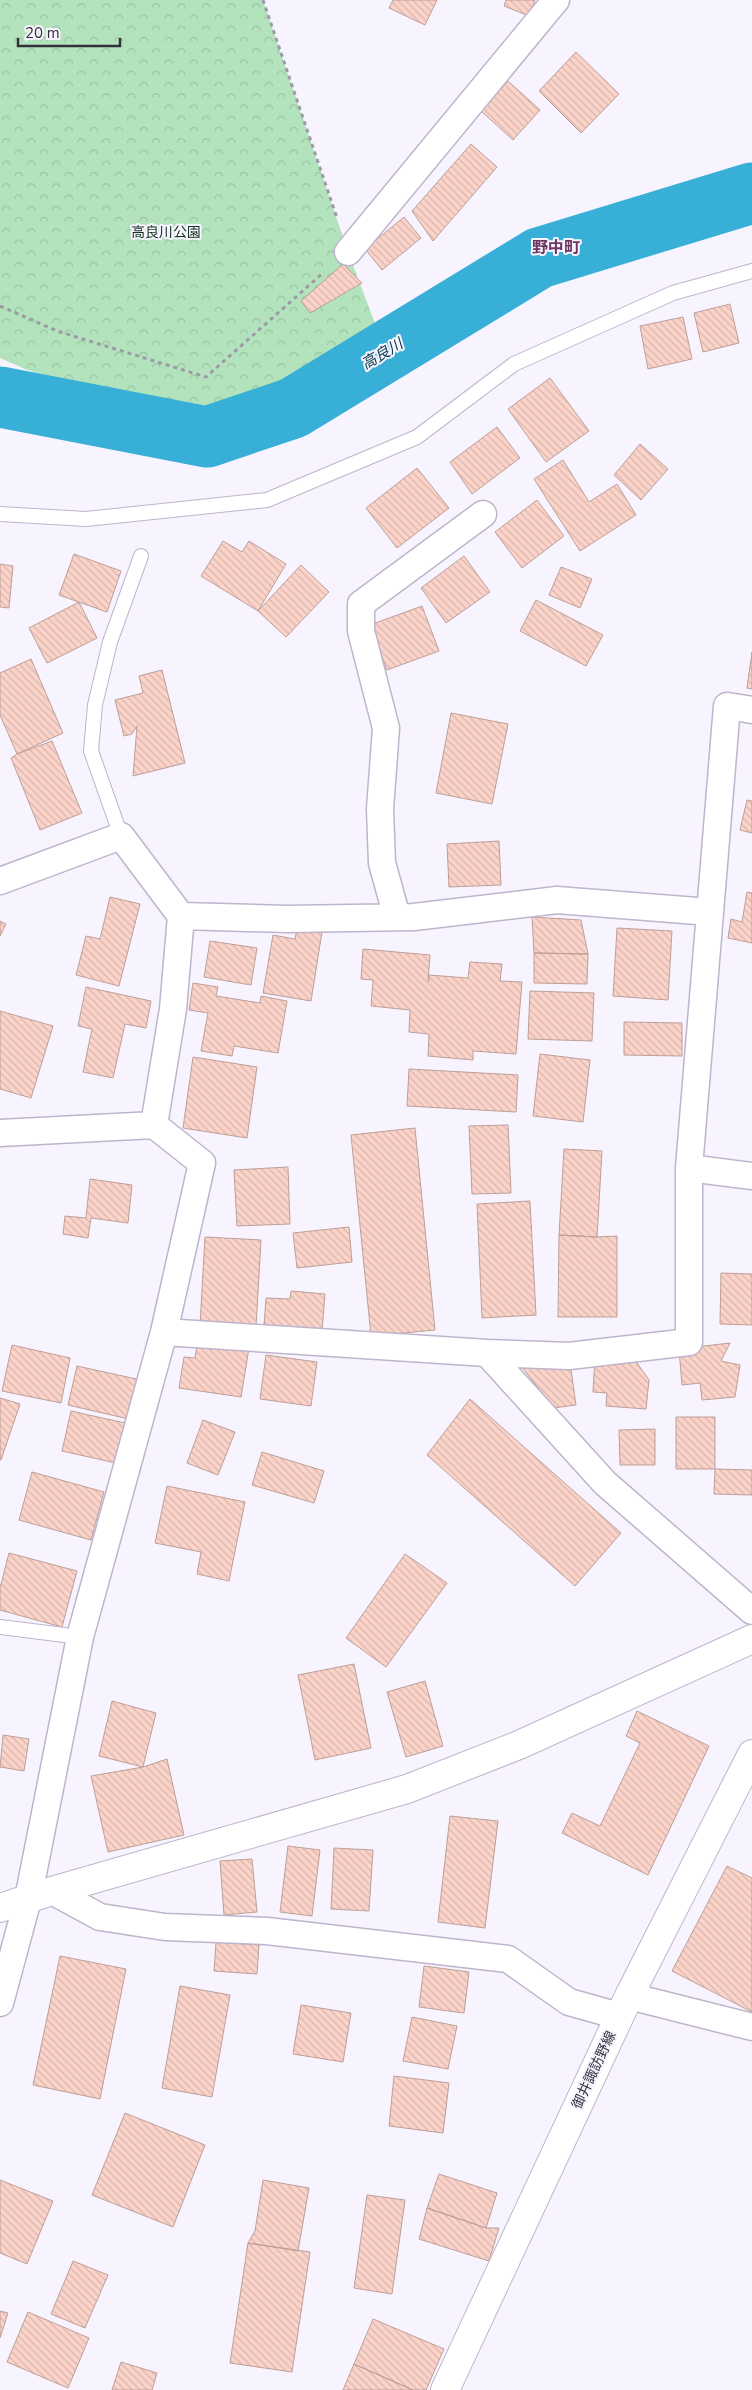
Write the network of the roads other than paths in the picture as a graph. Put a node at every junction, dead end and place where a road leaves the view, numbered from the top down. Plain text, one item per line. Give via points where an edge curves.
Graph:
1 (556, 0) edge
2 (348, 252) road end
3 (752, 271) edge
4 (0, 514) edge
5 (483, 514) dead end
6 (141, 556) dead end
7 (752, 710) edge
8 (121, 836) junction
9 (0, 881) edge
10 (710, 912) junction
11 (181, 916) junction
12 (397, 918) junction
13 (154, 1125) junction
14 (0, 1133) edge
15 (689, 1168) junction
16 (752, 1176) edge
17 (164, 1332) junction
18 (487, 1354) junction
19 (752, 1611) edge
20 (0, 1627) edge
21 (80, 1637) junction
22 (752, 1639) edge
23 (752, 1754) edge
24 (40, 1895) junction
25 (0, 1908) edge
26 (0, 2003) edge
27 (624, 2006) junction
28 (752, 2026) edge
29 (445, 2390) edge

1 - 2 street
3 - 4 lane via 673,293 514,364 417,437 267,500 86,519
5 - 12 street via 361,604 361,631 386,728 380,808 382,863
6 - 8 lane via 110,642 95,705 92,742 92,751
7 - 10 street via 727,706
8 - 9 street
8 - 11 street
10 - 12 street via 558,900
10 - 15 street
11 - 12 street
11 - 13 street via 173,1009
13 - 14 street
13 - 17 street via 202,1164
15 - 16 street
15 - 18 street via 689,1342 568,1356
17 - 18 street
17 - 21 street
18 - 19 street via 605,1483
20 - 21 lane
21 - 24 street
22 - 24 street via 519,1745 407,1789
23 - 27 street, 御井諏訪野線
24 - 25 street
24 - 26 street
24 - 27 street via 100,1918 165,1927 267,1931 508,1959 569,2002
27 - 28 street
27 - 29 street, 御井諏訪野線

